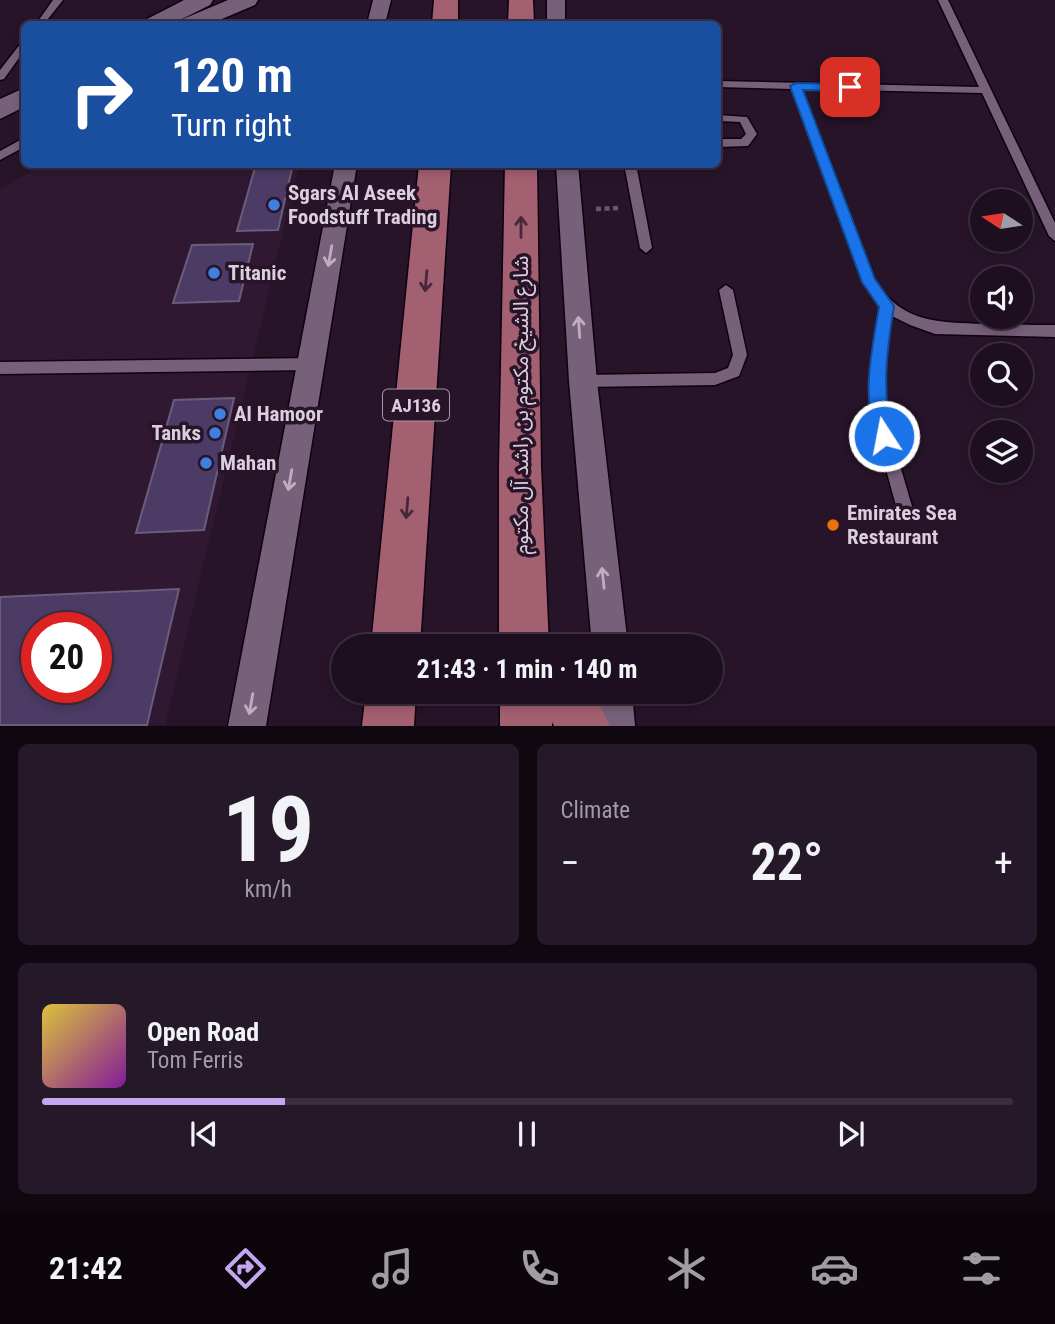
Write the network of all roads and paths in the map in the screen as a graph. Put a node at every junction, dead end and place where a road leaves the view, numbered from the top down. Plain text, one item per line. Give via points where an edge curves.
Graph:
1 (58, 0) edge
2 (202, 0) edge
3 (247, 0) edge
4 (382, 0) edge
5 (446, 0) edge
6 (521, 0) edge
7 (556, 0) edge
8 (943, 0) edge
9 (42, 21) edge
10 (161, 21) edge
11 (198, 21) edge
12 (377, 21) edge
13 (445, 21) edge
14 (521, 21) edge
15 (556, 21) edge
16 (21, 49) edge
17 (0, 77) edge
18 (721, 84) edge
19 (796, 86) junction
20 (985, 89) junction
21 (21, 98) edge
22 (0, 110) edge
23 (721, 118) edge
24 (721, 143) edge
25 (21, 144) edge
26 (0, 156) edge
27 (345, 168) edge
28 (407, 168) edge
29 (435, 168) edge
30 (521, 168) edge
31 (567, 168) edge
32 (631, 168) edge
33 (638, 207) junction
34 (570, 210) junction
35 (1055, 236) edge
36 (430, 237) junction
37 (646, 248) dead end
38 (726, 290) dead end
39 (887, 306) junction
40 (1055, 331) edge
41 (311, 364) junction
42 (0, 368) edge
43 (583, 381) junction
44 (906, 513) dead end
45 (521, 517) junction
46 (396, 634) edge
47 (524, 634) edge
48 (545, 634) edge
49 (609, 634) edge
50 (390, 704) edge
51 (525, 704) edge
52 (570, 704) edge
53 (615, 704) edge
54 (247, 726) edge
55 (388, 726) edge
56 (526, 726) edge
57 (584, 726) edge
58 (616, 726) edge

1 - 9 lane
2 - 10 street
3 - 11 street
4 - 12 street
5 - 13 main road
6 - 14 main road
7 - 15 street
8 - 20 lane
16 - 17 lane
18 - 19 lane
19 - 20 lane
19 - 39 lane via 869,282
20 - 35 lane
21 - 22 street
23 - 24 lane via 743,119 752,134 744,143
25 - 26 lane
27 -> 41 street
28 - 36 main road
29 - 36 main road, AJ136
45 -> 30 main road, شارع الشيخ مكتوم بن راشد آل مكتوم
31 - 34 street
32 - 33 lane
33 - 34 path
33 - 37 lane
43 -> 34 street
36 -> 46 main road, AJ136
38 - 43 lane via 740,355 734,372 715,380
39 - 40 lane via 935,328
39 - 44 lane via 879,352 877,411
41 - 42 lane
41 -> 54 street
49 -> 43 street
45 - 47 main road, شارع الشيخ مكتوم بن راشد آل مكتوم
45 - 48 main road
50 - 55 main road
51 - 56 main road
52 - 57 main road
53 - 58 street

